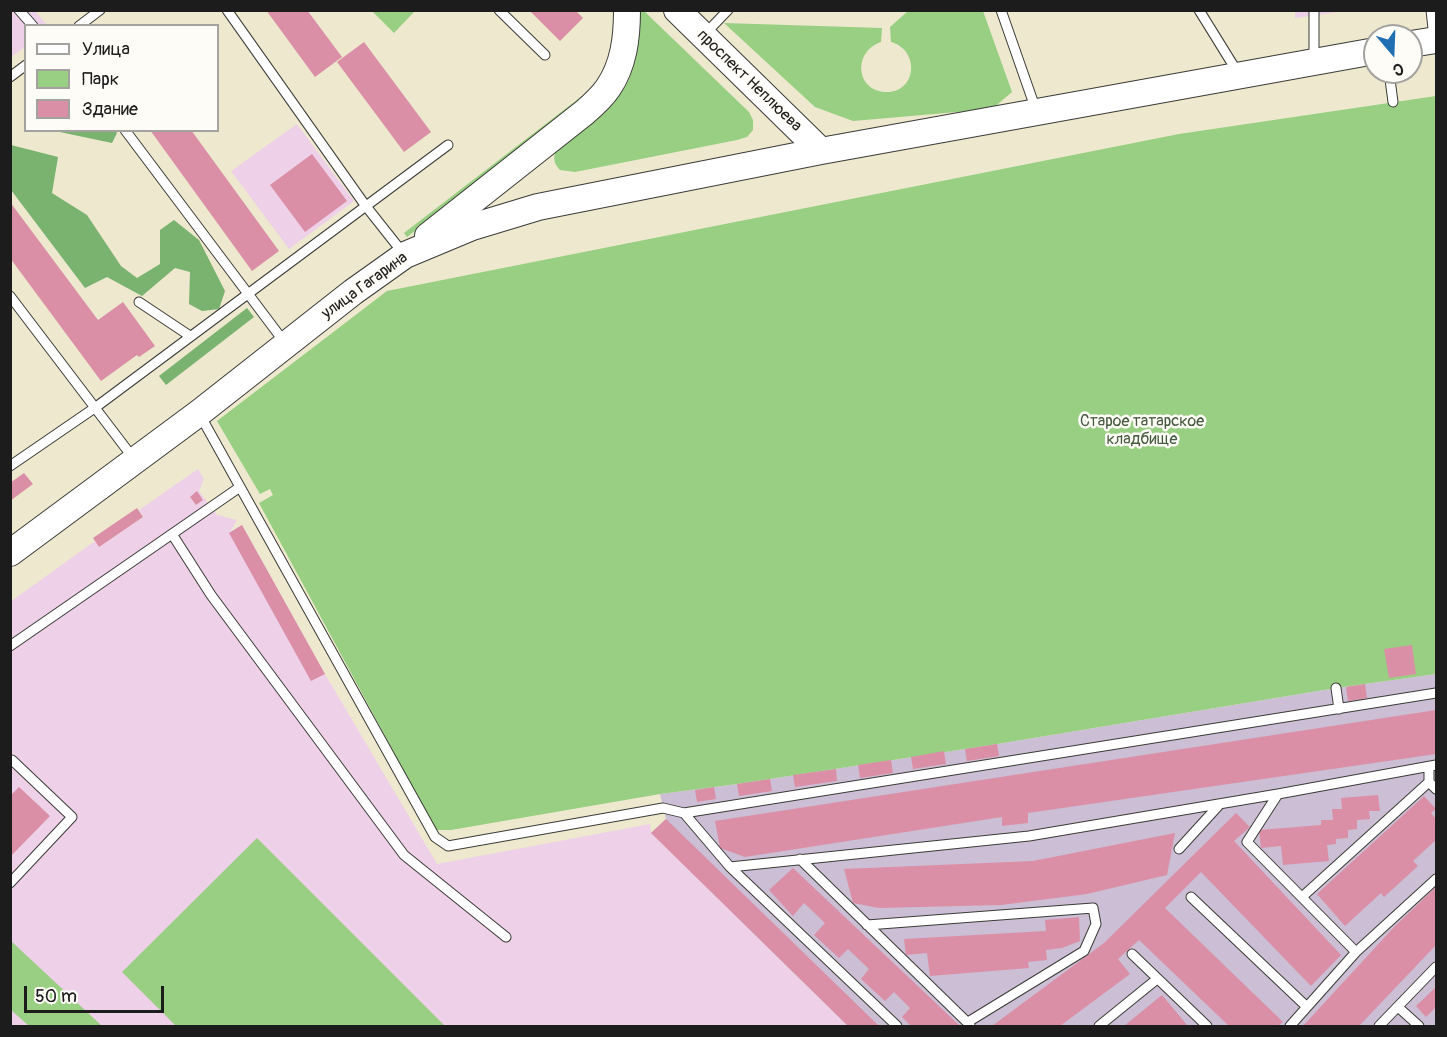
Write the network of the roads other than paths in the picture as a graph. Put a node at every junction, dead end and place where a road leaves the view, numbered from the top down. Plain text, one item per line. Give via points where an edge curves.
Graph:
1 (19, 10) edge
2 (100, 10) edge
3 (226, 10) edge
4 (499, 10) edge
5 (627, 10) edge
6 (677, 10) edge
7 (728, 10) edge
8 (1001, 10) edge
9 (1199, 10) edge
10 (1314, 10) edge
11 (1431, 10) edge
12 (31, 24) edge
13 (82, 24) edge
14 (703, 36) junction
15 (1427, 42) edge
16 (1363, 53) edge
17 (545, 55) dead end
18 (1314, 62) junction
19 (24, 66) edge
20 (1239, 75) junction
21 (10, 77) edge
22 (1391, 84) edge
23 (1393, 102) dead end
24 (1037, 113) junction
25 (126, 132) edge
26 (448, 145) dead end
27 (821, 151) junction
28 (365, 205) junction
29 (405, 255) junction
30 (247, 293) junction
31 (10, 296) edge
32 (139, 302) dead end
33 (190, 336) junction
34 (286, 345) junction
35 (96, 407) junction
36 (199, 413) junction
37 (135, 461) junction
38 (10, 465) edge
39 (240, 488) junction
40 (172, 534) junction
41 (10, 553) edge
42 (10, 646) edge
43 (1336, 688) dead end
44 (1437, 693) edge
45 (1339, 709) junction
46 (10, 761) edge
47 (1433, 766) edge
48 (1429, 782) junction
49 (1437, 789) edge
50 (1278, 794) junction
51 (1220, 804) junction
52 (684, 813) junction
53 (1179, 849) dead end
54 (800, 859) junction
55 (730, 867) junction
56 (1437, 879) edge
57 (10, 883) edge
58 (1191, 897) dead end
59 (1302, 897) junction
60 (867, 925) junction
61 (506, 937) dead end
62 (1356, 952) junction
63 (1132, 954) dead end
64 (1437, 967) edge
65 (1157, 979) junction
66 (1398, 1007) junction
67 (1306, 1008) junction
68 (970, 1024) edge
69 (897, 1026) edge
70 (1099, 1026) edge
71 (1207, 1026) edge
72 (1290, 1026) edge
73 (1379, 1026) edge
74 (1419, 1026) edge

1 - 12 lane
2 - 13 lane
3 - 28 lane
4 - 17 lane
5 - 29 main road via 627,31 618,71 607,90 585,112
6 - 14 main road, проспект Неплюева
7 - 14 lane
8 - 24 lane
9 - 20 lane
10 - 18 lane
11 - 15 lane
14 - 27 main road, проспект Неплюева
16 - 18 main road, улица Гагарина
18 - 20 main road, улица Гагарина
19 - 21 lane
20 - 24 main road, улица Гагарина
22 - 23 lane
24 - 27 main road, улица Гагарина
25 - 30 lane
26 - 28 lane
27 - 29 main road, улица Гагарина via 538,207 472,227
28 - 29 lane
28 - 30 lane
29 - 34 main road, улица Гагарина
30 - 33 lane
30 - 34 lane
31 - 35 lane
32 - 33 lane
33 - 35 lane
34 - 36 main road, улица Гагарина
35 - 37 lane
35 - 38 lane
36 - 37 main road, улица Гагарина
36 - 39 lane
37 - 41 main road, улица Гагарина
39 - 40 lane
39 - 52 lane via 435,837 448,846 663,808
40 - 42 lane
40 - 61 lane via 217,603 404,855
43 - 45 lane
44 - 45 lane
45 - 52 lane
46 - 57 lane via 72,817
47 - 48 lane
47 - 50 lane
48 - 49 lane
48 - 59 lane
50 - 51 lane
50 - 59 lane via 1247,843
51 - 53 lane
51 - 54 lane via 1029,836
52 - 55 lane
54 - 55 lane
54 - 60 lane
55 - 69 lane
56 - 62 lane
58 - 67 lane
59 - 62 lane
60 - 68 lane
60 - 68 lane via 1093,908 1096,924 1083,951
62 - 67 lane
63 - 65 lane
64 - 66 lane
65 - 70 lane
65 - 71 lane
66 - 73 lane
66 - 74 lane
67 - 72 lane

